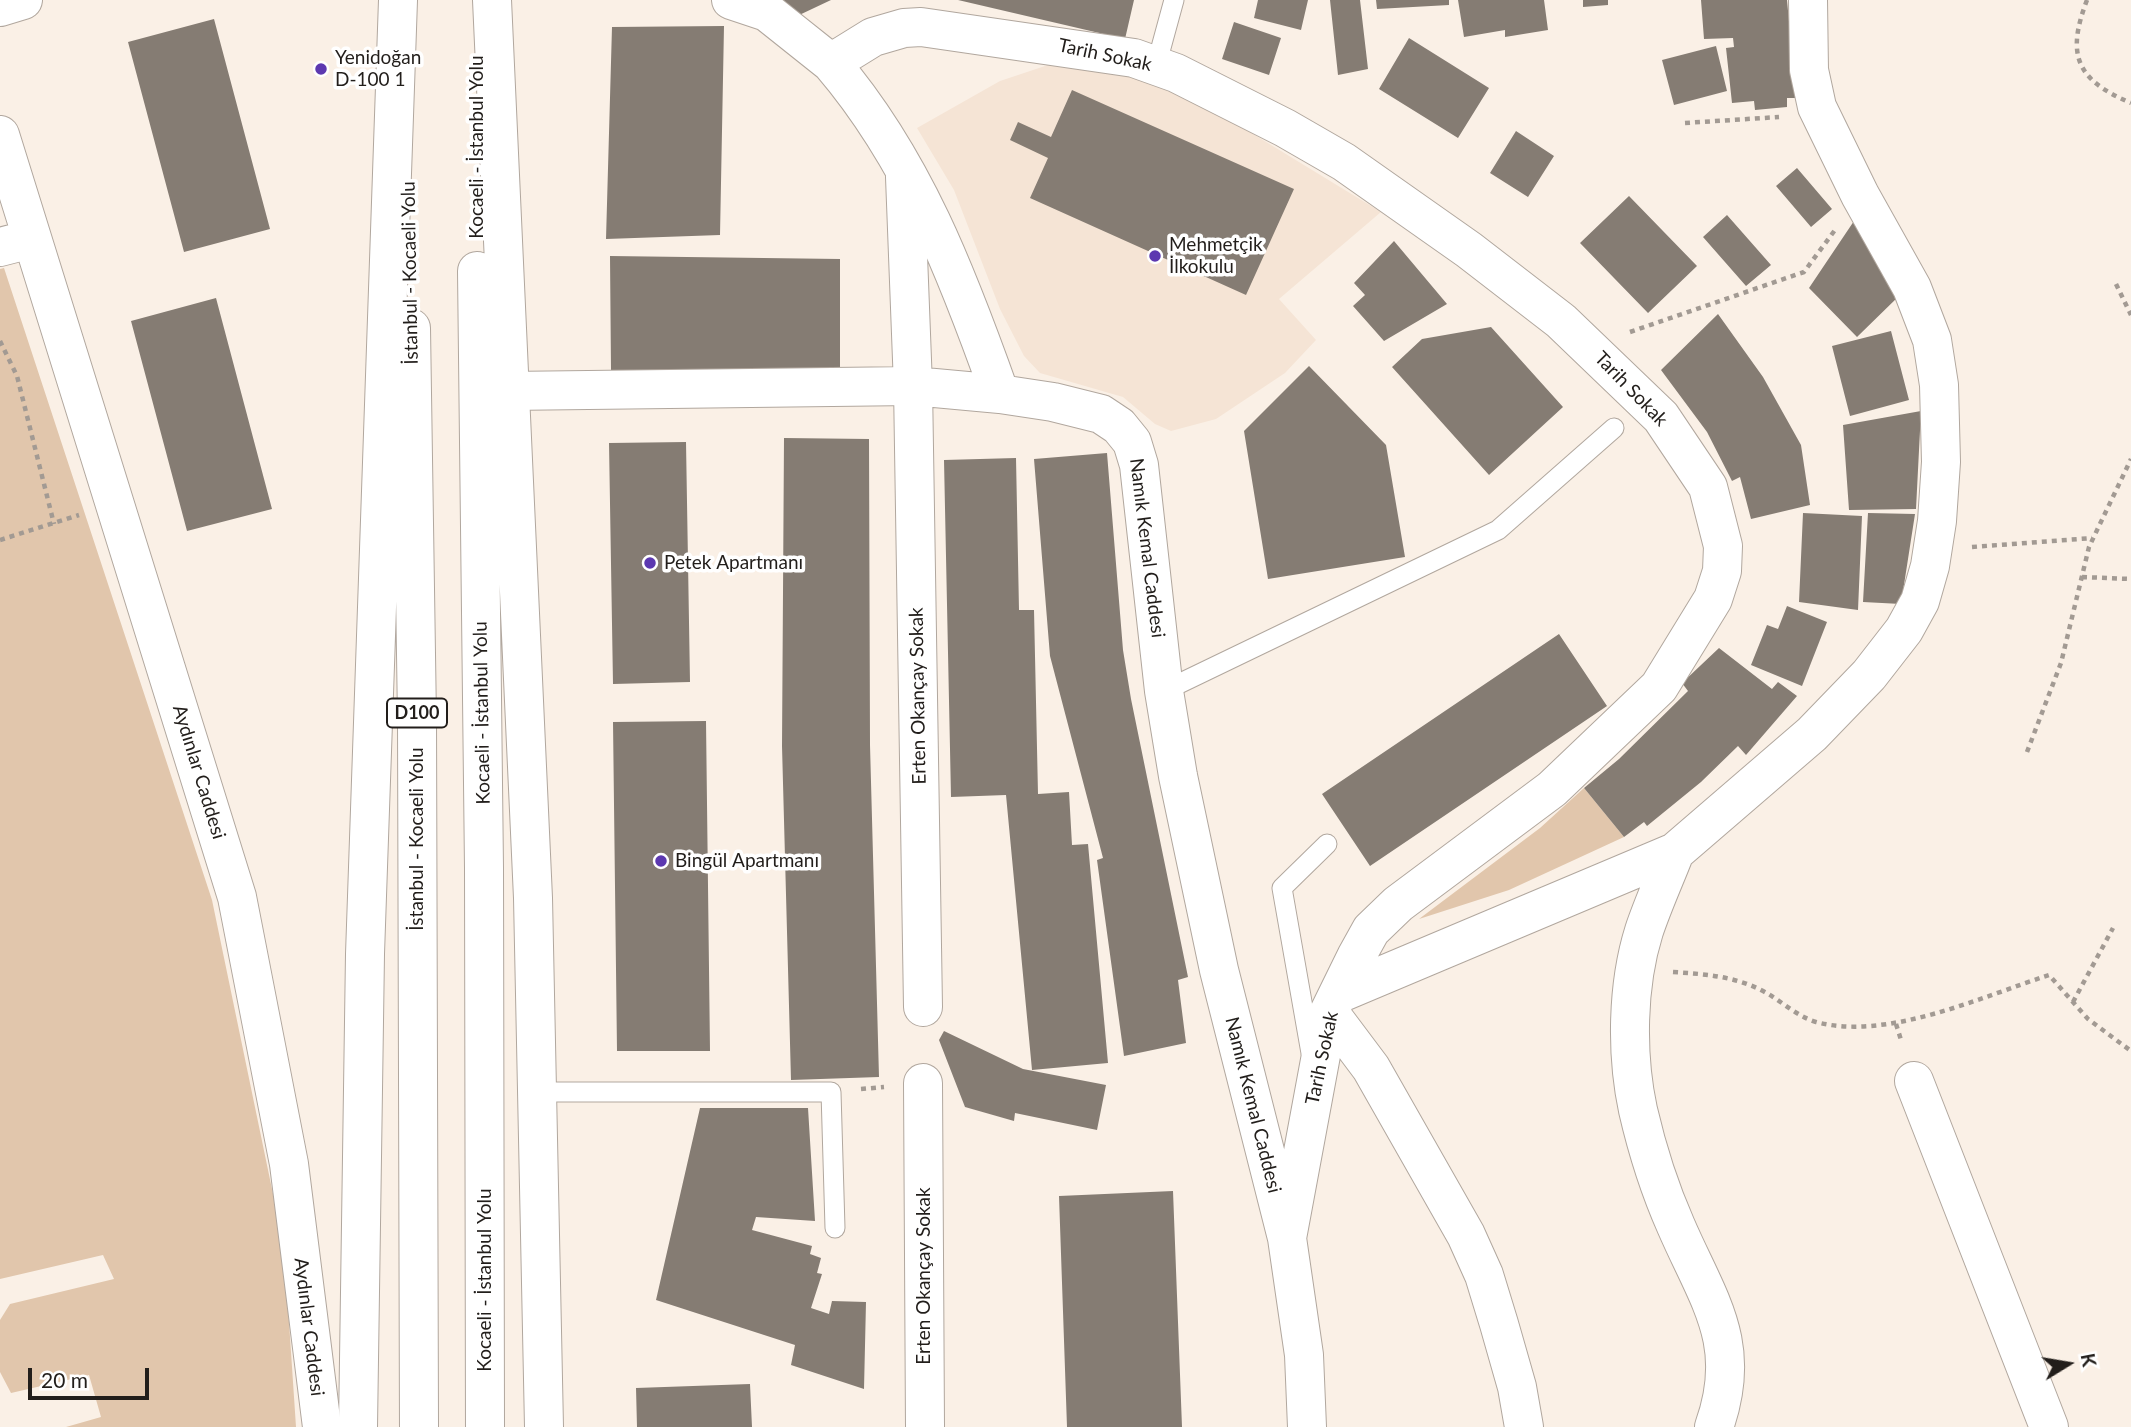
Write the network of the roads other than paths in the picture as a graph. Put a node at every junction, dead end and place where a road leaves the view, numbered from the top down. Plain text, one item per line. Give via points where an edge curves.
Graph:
1 (23, 0) edge
2 (398, 0) edge
3 (404, 0) edge
4 (477, 0) edge
5 (492, 0) edge
6 (731, 0) edge
7 (1174, 0) edge
8 (1808, 0) edge
9 (0, 7) edge
10 (831, 63) junction
11 (1156, 66) junction
12 (0, 135) edge
13 (905, 168) junction
14 (16, 243) edge
15 (913, 386) junction
16 (508, 391) junction
17 (1000, 394) junction
18 (1614, 428) dead end
19 (1164, 691) junction
20 (1327, 844) dead end
21 (1675, 852) junction
22 (1333, 1003) junction
23 (923, 1007) dead end
24 (1913, 1081) dead end
25 (923, 1083) road end
26 (1316, 1083) junction
27 (538, 1092) junction
28 (835, 1228) dead end
29 (1287, 1238) junction
30 (322, 1427) edge
31 (358, 1427) edge
32 (419, 1427) edge
33 (485, 1427) edge
34 (544, 1427) edge
35 (925, 1427) edge
36 (1307, 1427) edge
37 (1524, 1427) edge
38 (1714, 1427) edge
39 (2049, 1427) edge

1 - 9 main road
2 - 31 main road via 365,954
3 - 32 main road, İstanbul - Kocaeli Yolu / D100 via 417,733
4 - 33 main road, Kocaeli - İstanbul Yolu
5 - 16 main road
6 - 10 main road via 767,12
7 - 11 lane
8 - 21 main road via 1809,70 1820,115 1912,288 1932,340 1939,385 1941,462 1933,550 1920,601 1869,675 1812,734
10 - 11 main road, Tarih Sokak via 873,37 921,27 1073,47
10 - 13 main road
11 - 22 main road, Tarih Sokak via 1261,115 1344,162 1469,250 1589,346 1661,417 1708,487 1723,546 1722,571 1713,599 1659,687 1552,789 1398,904 1371,930
12 - 14 main road, Aydınlar Caddesi
13 - 15 main road, Erten Okançay Sokak
13 - 17 main road via 957,274
14 - 30 main road, Aydınlar Caddesi via 115,506 237,897 289,1164
15 - 16 main road, Namık Kemal Caddesi
15 - 17 main road, Namık Kemal Caddesi
15 - 23 main road, Erten Okançay Sokak
16 - 27 main road
17 - 19 main road, Namık Kemal Caddesi via 1101,414 1132,442 1139,465
18 - 19 lane via 1498,530
19 - 29 main road, Namık Kemal Caddesi via 1219,970
20 - 26 lane via 1282,888
21 - 22 main road
21 - 38 main road via 1644,933 1633,987 1631,1048 1638,1108 1675,1224 1717,1315 1726,1346 1726,1380
22 - 26 main road, Tarih Sokak
22 - 37 main road via 1466,1235 1499,1324
24 - 39 main road
25 - 35 main road, Erten Okançay Sokak
26 - 29 main road, Tarih Sokak
27 - 28 lane via 831,1092
27 - 34 main road
29 - 36 main road via 1304,1354

